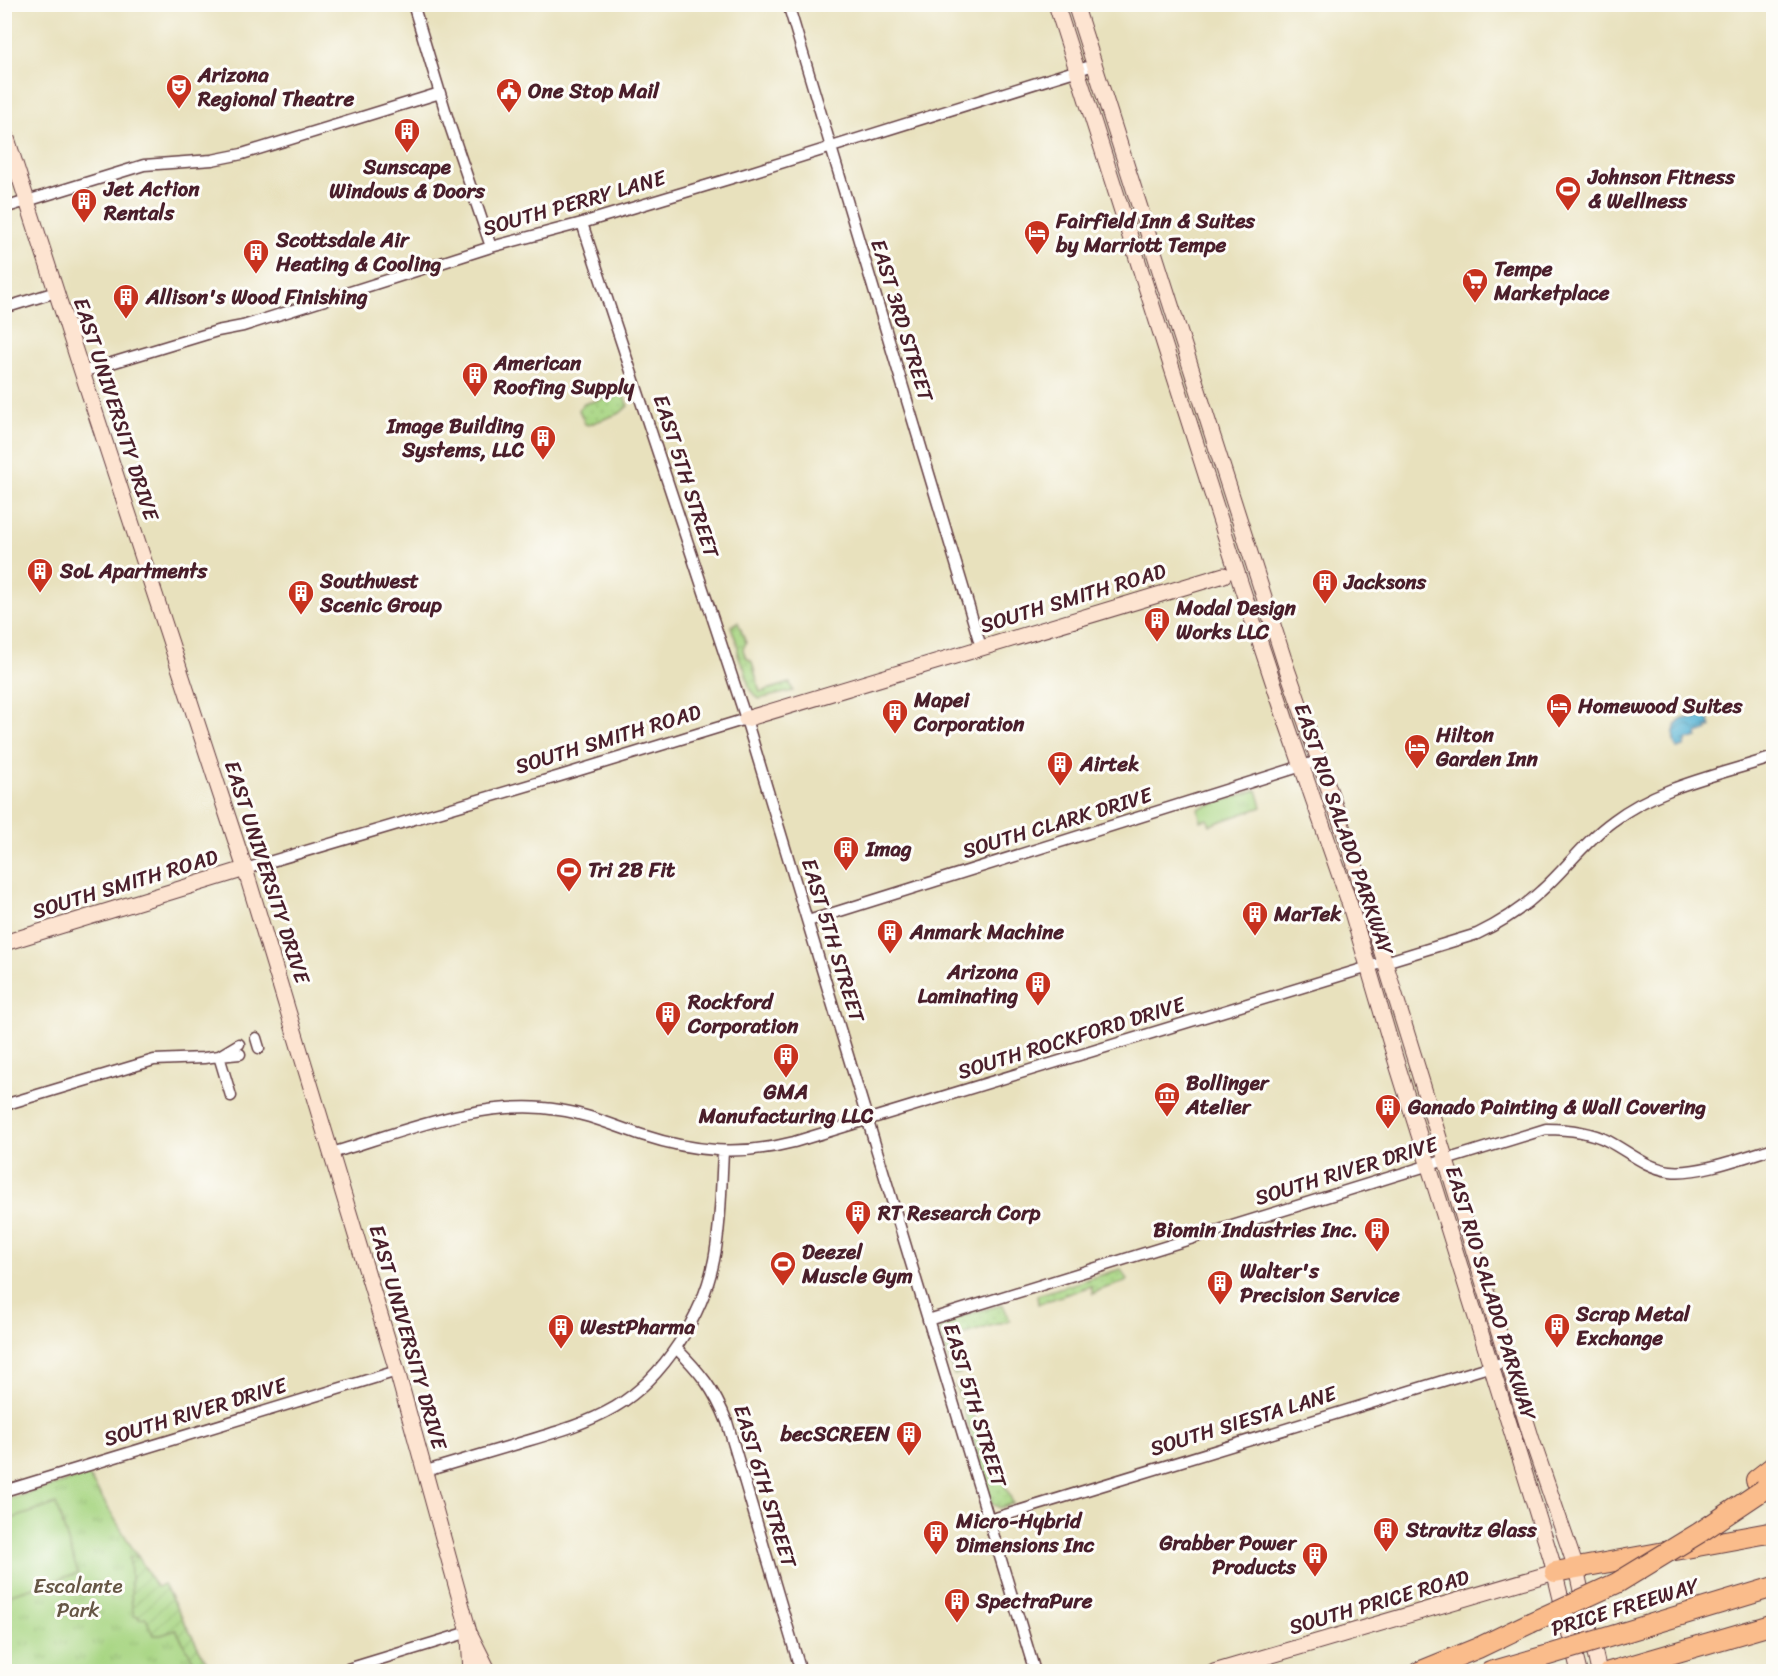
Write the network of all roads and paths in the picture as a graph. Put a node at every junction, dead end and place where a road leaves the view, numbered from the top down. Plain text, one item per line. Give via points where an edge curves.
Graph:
1 (413, 4) edge
2 (788, 4) edge
3 (1056, 4) edge
4 (1075, 4) edge
5 (1094, 65) junction
6 (1077, 70) junction
7 (440, 93) junction
8 (4, 129) edge
9 (832, 147) junction
10 (28, 201) junction
11 (4, 208) edge
12 (582, 223) junction
13 (491, 247) junction
14 (56, 292) junction
15 (4, 308) edge
16 (82, 372) junction
17 (1254, 566) junction
18 (1232, 572) junction
19 (981, 647) junction
20 (746, 719) junction
21 (1773, 757) edge
22 (1318, 761) junction
23 (1301, 767) junction
24 (245, 869) junction
25 (808, 921) junction
26 (4, 943) edge
27 (1384, 962) junction
28 (1369, 966) junction
29 (242, 1048) dead end
30 (219, 1056) junction
31 (231, 1096) dead end
32 (4, 1105) edge
33 (868, 1121) junction
34 (1773, 1148) edge
35 (723, 1152) junction
36 (332, 1153) junction
37 (1445, 1161) junction
38 (1429, 1166) junction
39 (928, 1320) junction
40 (676, 1348) junction
41 (1508, 1360) junction
42 (1491, 1366) junction
43 (397, 1371) junction
44 (1773, 1466) edge
45 (426, 1471) junction
46 (1764, 1484) edge
47 (4, 1491) edge
48 (989, 1520) junction
49 (1773, 1532) edge
50 (1576, 1568) junction
51 (1555, 1572) junction
52 (1773, 1587) edge
53 (1773, 1624) edge
54 (469, 1632) junction
55 (338, 1671) edge
56 (471, 1671) edge
57 (489, 1671) edge
58 (801, 1671) edge
59 (1035, 1671) edge
60 (1214, 1671) edge
61 (1419, 1671) edge
62 (1490, 1671) edge
63 (1579, 1671) edge
64 (1599, 1671) edge
65 (1608, 1671) edge

1 - 7 street
2 - 9 street, EAST 3RD STREET
3 - 6 main road, EAST RIO SALADO PARKWAY
4 - 5 main road, EAST RIO SALADO PARKWAY
5 - 6 street, SOUTH PERRY LANE
5 - 17 main road, EAST RIO SALADO PARKWAY
6 - 9 street, SOUTH PERRY LANE
6 - 18 main road, EAST RIO SALADO PARKWAY
7 - 10 street via 242,154 144,165
7 - 13 street
8 - 10 main road, EAST UNIVERSITY DRIVE
9 - 12 street, SOUTH PERRY LANE
9 - 19 street, EAST 3RD STREET
10 - 11 street
10 - 14 main road, EAST UNIVERSITY DRIVE
12 - 13 street, SOUTH PERRY LANE
12 - 20 street, EAST 5TH STREET
13 - 16 street, SOUTH PERRY LANE
14 - 15 street
14 - 16 main road, EAST UNIVERSITY DRIVE
16 - 24 main road, EAST UNIVERSITY DRIVE
17 - 18 street, SOUTH SMITH ROAD
17 - 22 main road, EAST RIO SALADO PARKWAY
18 - 19 main road, SOUTH SMITH ROAD
18 - 23 main road, EAST RIO SALADO PARKWAY
19 - 20 main road, SOUTH SMITH ROAD
20 - 24 street, SOUTH SMITH ROAD
20 - 25 street, EAST 5TH STREET
21 - 27 street, SOUTH ROCKFORD DRIVE via 1648,799 1597,833 1541,891 1508,918 1468,937
22 - 23 street, SOUTH CLARK DRIVE
22 - 27 main road, EAST RIO SALADO PARKWAY
23 - 25 street, SOUTH CLARK DRIVE
23 - 28 main road, EAST RIO SALADO PARKWAY
24 - 26 main road, SOUTH SMITH ROAD
24 - 36 main road, EAST UNIVERSITY DRIVE
25 - 33 street, EAST 5TH STREET
27 - 28 street, SOUTH ROCKFORD DRIVE
27 - 37 main road, EAST RIO SALADO PARKWAY
28 - 33 street, SOUTH ROCKFORD DRIVE
28 - 38 main road, EAST RIO SALADO PARKWAY
29 - 30 street
30 - 31 street
30 - 32 street via 154,1060
33 - 35 street, SOUTH ROCKFORD DRIVE via 778,1146
33 - 39 street, EAST 5TH STREET
34 - 37 street, SOUTH RIVER DRIVE via 1716,1166 1671,1172 1644,1163 1607,1141 1570,1129 1546,1129
35 - 36 street, SOUTH ROCKFORD DRIVE via 643,1135 558,1109 523,1107 446,1119
35 - 40 street via 714,1259 704,1297
36 - 43 main road, EAST UNIVERSITY DRIVE
37 - 38 street, SOUTH RIVER DRIVE
37 - 41 main road, EAST RIO SALADO PARKWAY
38 - 39 street, SOUTH RIVER DRIVE
38 - 42 main road, EAST RIO SALADO PARKWAY
39 - 48 street, EAST 5TH STREET
40 - 45 street via 643,1384 617,1406 594,1418
40 - 58 street, EAST 6TH STREET via 710,1385 727,1422
41 - 42 street, SOUTH SIESTA LANE
41 - 50 main road, EAST RIO SALADO PARKWAY
42 - 48 street, SOUTH SIESTA LANE
42 - 51 main road, EAST RIO SALADO PARKWAY
43 - 45 main road, EAST UNIVERSITY DRIVE
43 - 47 street, SOUTH RIVER DRIVE
44 - 46 highway
45 - 54 main road, EAST UNIVERSITY DRIVE
46 - 61 highway, bridge via 1641,1560 1523,1626
48 - 59 street, EAST 5TH STREET
49 - 50 highway
50 - 51 highway
50 - 64 main road, EAST RIO SALADO PARKWAY
51 - 60 main road, SOUTH PRICE ROAD
51 - 63 main road, EAST RIO SALADO PARKWAY
52 - 62 highway, PRICE FREEWAY, bridge
53 - 65 highway
54 - 55 street
54 - 56 main road, EAST UNIVERSITY DRIVE
54 - 57 main road, EAST UNIVERSITY DRIVE

